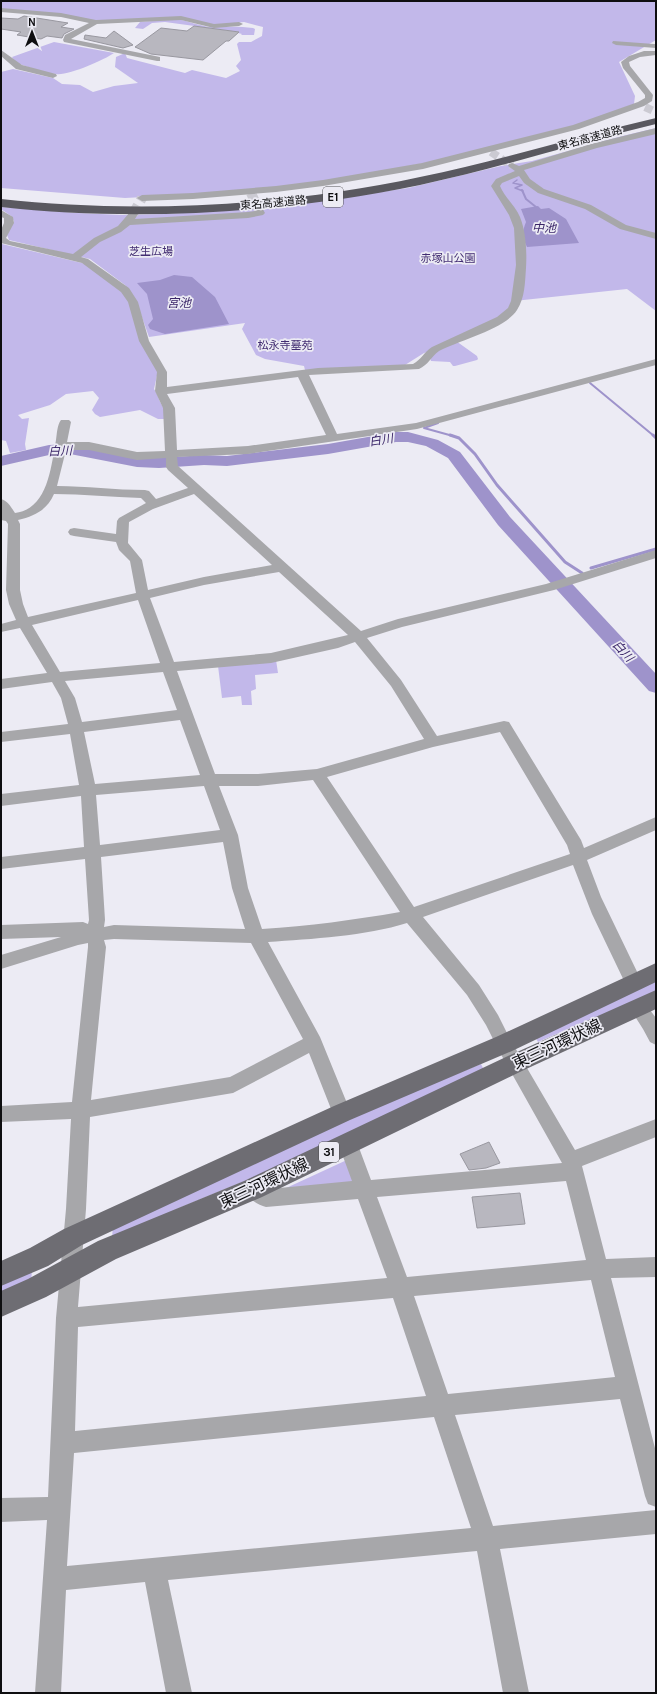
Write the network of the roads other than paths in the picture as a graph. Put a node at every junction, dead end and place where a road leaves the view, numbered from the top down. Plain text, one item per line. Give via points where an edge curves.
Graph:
1 (1, 10) edge
2 (96, 22) junction
3 (239, 24) dead end
4 (616, 43) dead end
5 (656, 46) edge
6 (1, 52) edge
7 (656, 53) edge
8 (157, 59) dead end
9 (53, 76) dead end
10 (647, 106) edge
11 (656, 116) tunnel mouth
12 (656, 121) tunnel mouth
13 (656, 131) edge
14 (493, 152) junction
15 (517, 169) junction
16 (1, 195) edge
17 (142, 198) dead end
18 (1, 203) edge
19 (258, 208) dead end
20 (1, 213) edge
21 (656, 236) edge
22 (1, 239) edge
23 (74, 258) junction
24 (656, 362) edge
25 (302, 373) junction
26 (162, 391) junction
27 (65, 422) dead end
28 (333, 438) junction
29 (61, 446) junction
30 (172, 459) junction
31 (196, 489) junction
32 (50, 490) junction
33 (154, 505) junction
34 (5, 513) edge
35 (74, 532) dead end
36 (122, 539) junction
37 (656, 554) edge
38 (8, 561) edge
39 (283, 567) junction
40 (143, 596) junction
41 (24, 624) junction
42 (1, 628) edge
43 (358, 636) junction
44 (169, 668) junction
45 (56, 677) junction
46 (1, 684) edge
47 (186, 714) junction
48 (75, 728) junction
49 (1, 737) edge
50 (433, 742) junction
51 (317, 774) junction
52 (209, 780) junction
53 (88, 790) junction
54 (1, 800) edge
55 (656, 823) edge
56 (230, 835) junction
57 (93, 852) junction
58 (578, 857) junction
59 (1, 863) edge
60 (412, 915) junction
61 (1, 932) edge
62 (94, 935) junction
63 (256, 936) junction
64 (1, 962) edge
65 (656, 972) edge
66 (633, 982) junction
67 (647, 1003) edge
68 (656, 1037) edge
69 (314, 1042) junction
70 (510, 1053) junction
71 (81, 1110) junction
72 (342, 1113) junction
73 (1, 1114) edge
74 (656, 1128) edge
75 (348, 1143) junction
76 (572, 1166) junction
77 (253, 1189) junction
78 (365, 1190) junction
79 (73, 1237) junction
80 (656, 1268) edge
81 (599, 1269) junction
82 (71, 1270) junction
83 (1, 1274) edge
84 (400, 1287) junction
85 (1, 1304) edge
86 (67, 1318) junction
87 (627, 1387) junction
88 (440, 1406) junction
89 (64, 1442) junction
90 (656, 1496) edge
91 (59, 1508) junction
92 (1, 1510) edge
93 (656, 1522) edge
94 (486, 1538) junction
95 (154, 1570) junction
96 (55, 1579) junction
97 (48, 1693) edge
98 (179, 1693) edge
99 (516, 1693) edge

1 - 2 street via 54,14
2 - 3 street via 181,18 214,26
2 - 8 street via 68,37 67,40
4 - 5 street
6 - 9 street via 18,66
7 - 10 street via 631,57 625,62 650,97
10 - 14 street
10 - 14 highway via 540,142
11 - 14 highway, 東名高速道路 / E1
12 - 18 highway, 東名高速道路 / E1 via 450,175 299,201 140,210
13 - 15 street
14 - 16 highway, 東名高速道路 / E1 via 430,172 320,190 256,197 115,202
14 - 17 street via 323,183 250,192
15 - 21 street via 531,185 541,191 588,206 623,227
15 - 25 street via 495,186 517,220 522,251 517,299 510,312 438,348 424,363 415,367
19 - 23 street via 260,213 204,219 130,218 117,232 97,240
20 - 22 street via 8,217 9,223
22 - 23 street via 7,243
23 - 26 street via 85,261 114,281 130,297 144,341 162,372
24 - 28 street via 417,426
25 - 26 street
25 - 28 street
26 - 30 street via 169,408
27 - 29 street
28 - 30 street
29 - 30 street via 89,446 137,456
29 - 32 street
30 - 31 street
31 - 33 street
31 - 39 street
32 - 33 street via 144,494
32 - 34 street via 40,506 24,515
33 - 36 street via 123,521
34 - 38 street via 14,524
35 - 36 street
36 - 40 street via 124,547 136,560
37 - 43 street via 552,586
38 - 41 street via 13,590
39 - 40 street via 204,581
39 - 43 street
40 - 41 street
40 - 44 street
41 - 42 street
41 - 45 street
43 - 44 street via 271,658
43 - 50 street via 396,683
44 - 45 street
44 - 47 street
45 - 46 street
45 - 48 street via 68,698
47 - 48 street
47 - 52 street
48 - 49 street
48 - 53 street
50 - 51 street
50 - 58 street via 504,726 575,844
51 - 52 street via 258,780
51 - 60 street
52 - 53 street
52 - 56 street
53 - 54 street
53 - 57 street
55 - 58 street
56 - 57 street
56 - 63 street via 240,888
57 - 59 street
57 - 62 street via 97,920
58 - 60 street
58 - 66 street via 596,903
60 - 63 street via 351,927
60 - 70 street via 473,990
61 - 62 street via 83,929
62 - 63 street via 114,932
62 - 64 street
62 - 71 street via 97,948
63 - 69 street
65 - 66 main road, 東三河環状線 / 31
66 - 70 main road, 東三河環状線 / 31
67 - 68 street via 650,1024
67 - 70 main road, 東三河環状線 / 31
69 - 71 street via 233,1085
69 - 72 street
70 - 72 main road, 東三河環状線 / 31
70 - 75 main road, 東三河環状線 / 31
70 - 76 street
71 - 73 street
71 - 79 street
72 - 79 main road, 東三河環状線 / 31
74 - 76 street
75 - 77 main road, 東三河環状線 / 31
75 - 78 street
76 - 78 street
76 - 81 street
77 - 78 street via 266,1198
77 - 82 main road, 東三河環状線 / 31 via 107,1250
78 - 84 street
79 - 82 street
79 - 83 main road, 東三河環状線 / 31 via 39,1257
80 - 81 street
81 - 84 street
81 - 87 street
82 - 85 main road, 東三河環状線 / 31
82 - 86 street
84 - 86 street
84 - 88 street
86 - 89 street
87 - 88 street
87 - 90 street
88 - 89 street
88 - 94 street
89 - 91 street
91 - 92 street
91 - 96 street
93 - 94 street
94 - 95 street
94 - 99 street
95 - 96 street
95 - 98 street
96 - 97 street

